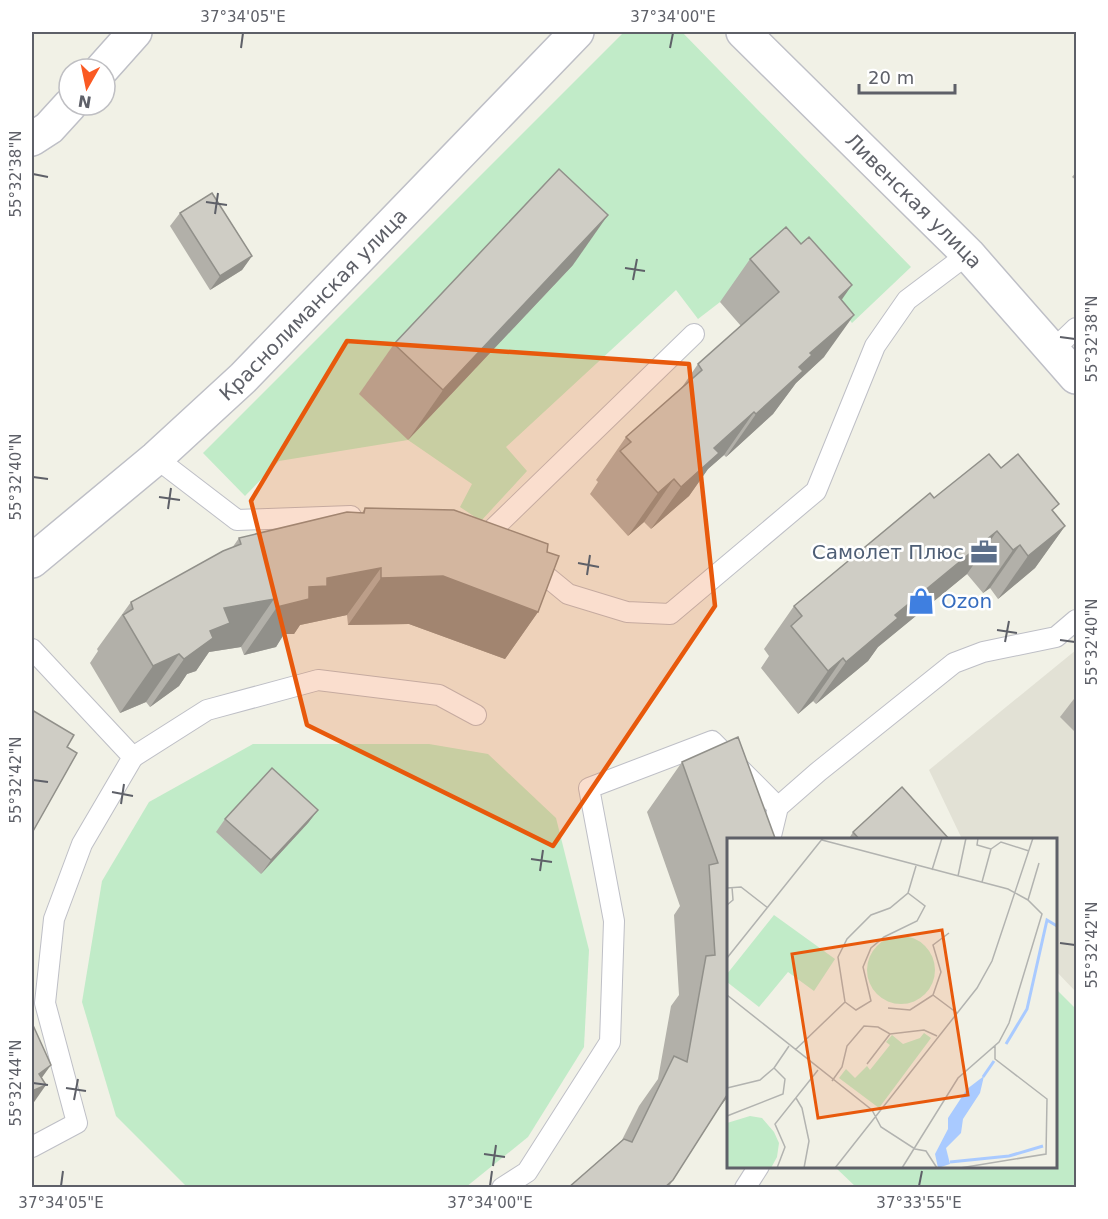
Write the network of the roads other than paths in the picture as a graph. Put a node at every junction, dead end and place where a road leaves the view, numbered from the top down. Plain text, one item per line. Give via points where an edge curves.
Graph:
1 (135, 32) edge
2 (577, 32) edge
3 (742, 32) edge
4 (113, 57) edge
5 (59, 117) edge
6 (32, 139) edge
7 (968, 254) junction
8 (1077, 328) edge
9 (694, 334) dead end
10 (1053, 350) junction
11 (1077, 377) edge
12 (156, 458) junction
13 (375, 515) edge
14 (468, 527) edge
15 (492, 530) junction
16 (32, 561) edge
17 (1077, 620) edge
18 (32, 649) edge
19 (476, 715) dead end
20 (133, 757) junction
21 (778, 807) junction
22 (770, 838) edge
23 (32, 1147) edge
24 (758, 1168) edge
25 (502, 1188) edge
26 (745, 1188) edge

1 - 4 street
2 - 12 street, Краснолиманская улица via 243,378
3 - 7 street, Ливенская улица
5 - 6 street
7 - 10 street, Ливенская улица
7 - 15 lane via 907,300 875,346 816,491 670,614 627,612 568,594
8 - 10 lane
9 - 15 lane
10 - 11 street, Ливенская улица
12 - 13 lane via 237,520
12 - 16 street, Краснолиманская улица
14 - 15 lane
17 - 21 lane via 1056,637 983,652 954,663
18 - 20 lane
19 - 20 lane via 439,695 318,680 207,710
20 - 23 lane via 82,844 54,919 45,1003 77,1123
21 - 22 lane
21 - 25 lane via 712,741 589,788 614,921 610,1042 527,1172
24 - 26 lane

